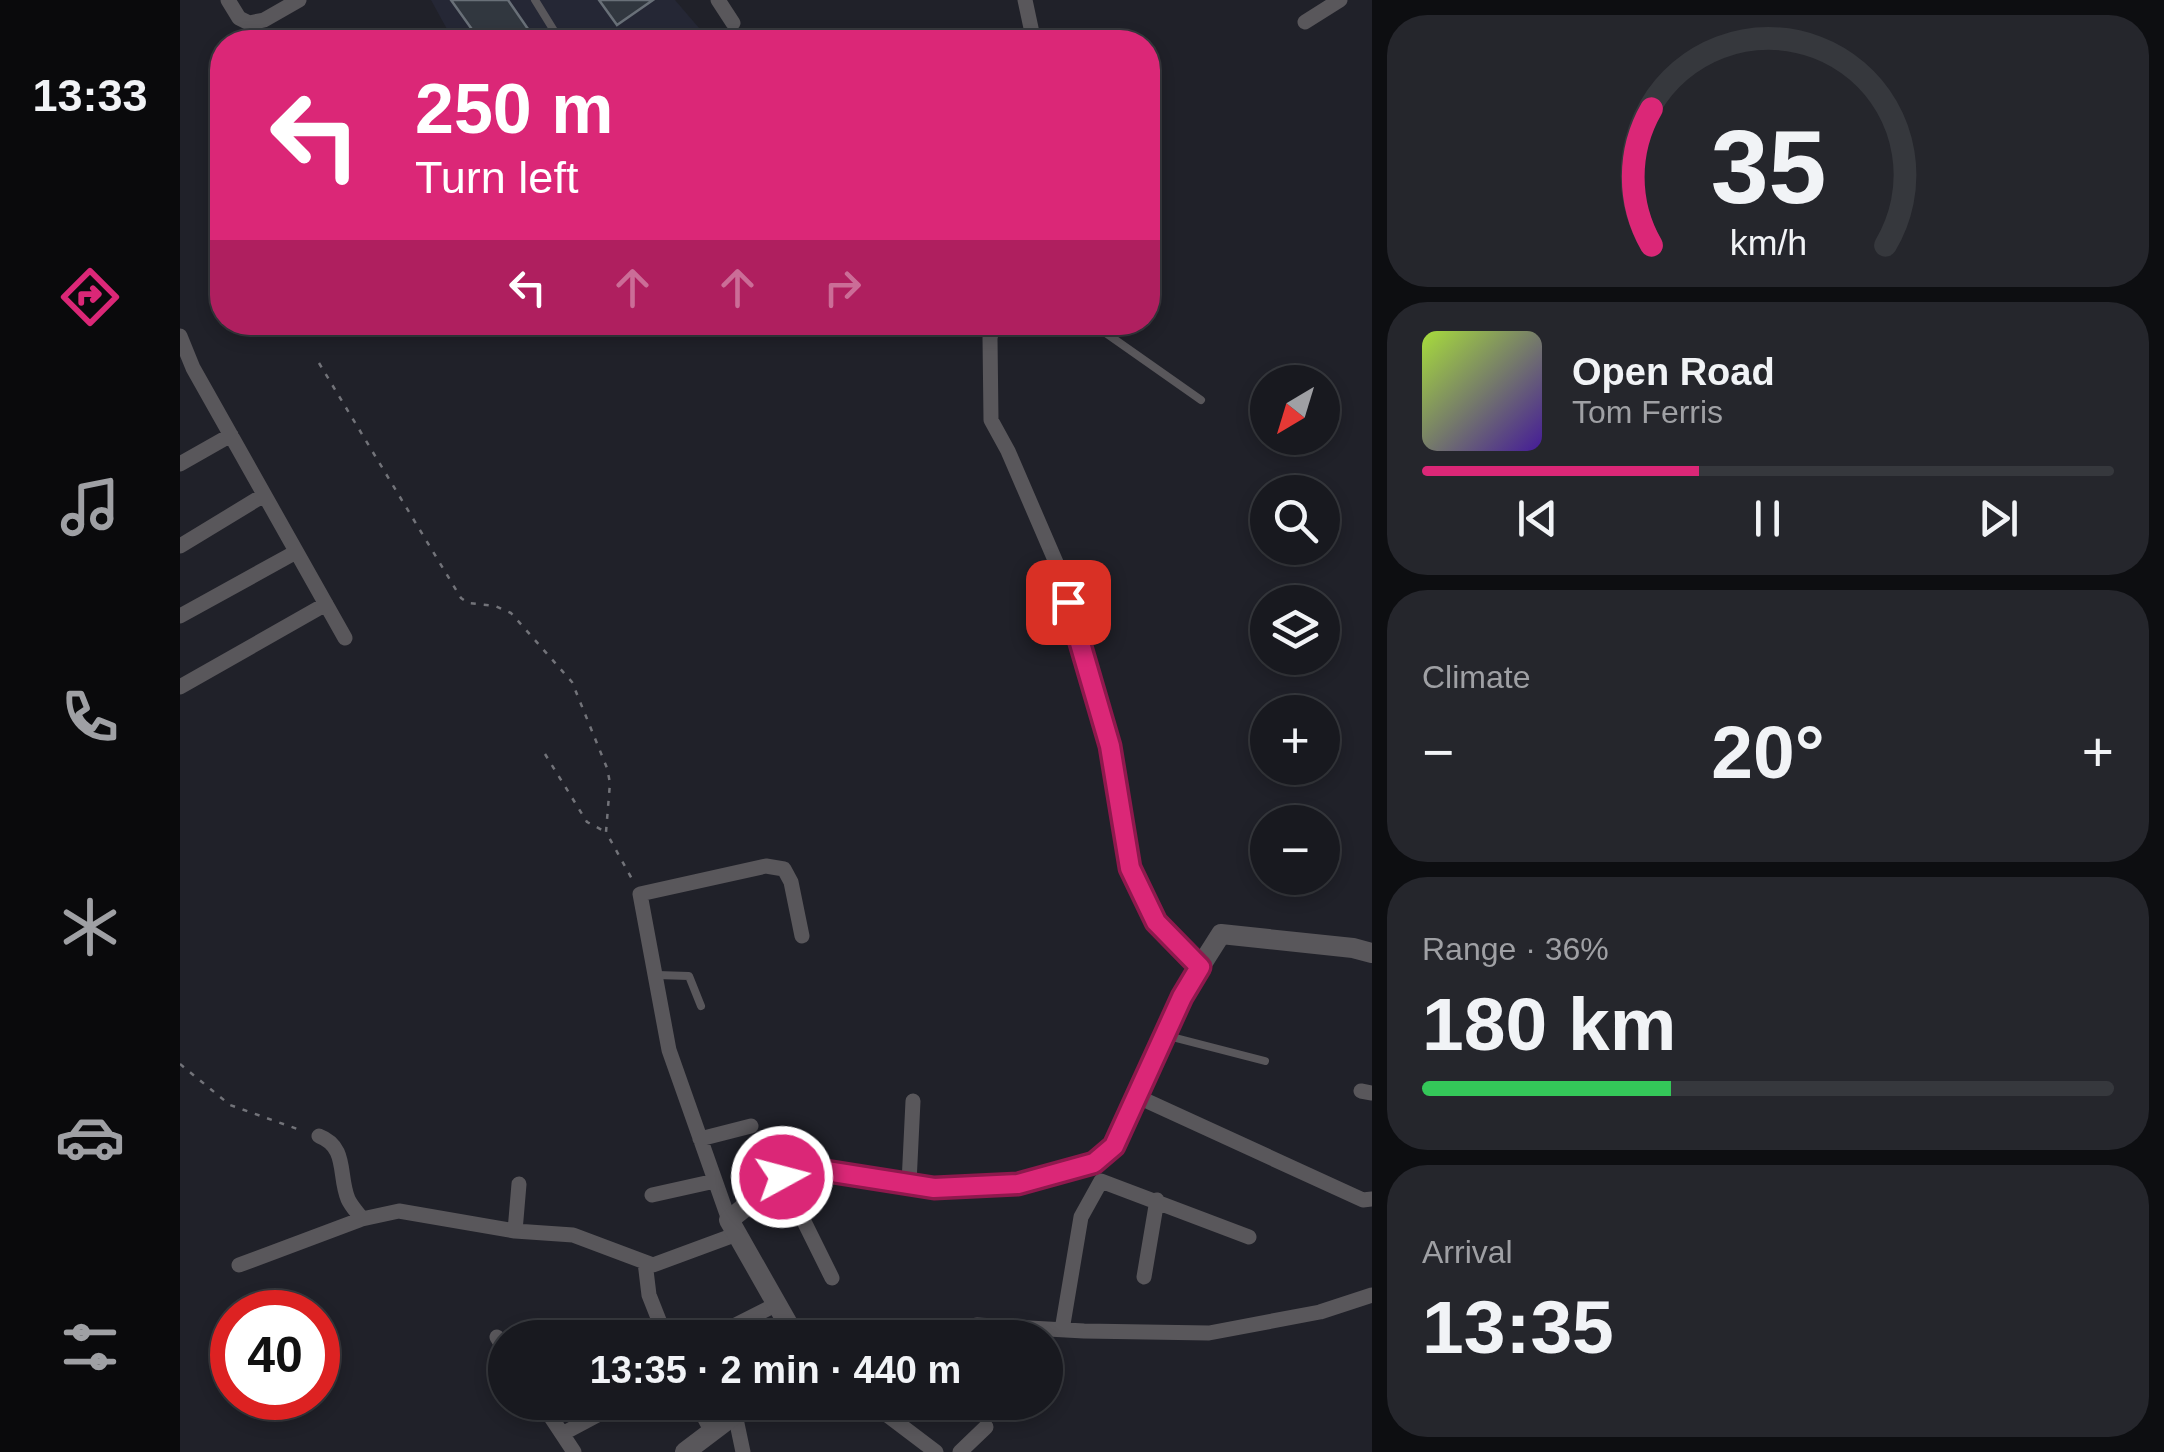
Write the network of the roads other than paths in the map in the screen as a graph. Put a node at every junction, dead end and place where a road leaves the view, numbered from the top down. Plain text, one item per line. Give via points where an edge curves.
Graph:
1 (228, 0) edge
2 (299, 0) edge
3 (535, 0) edge
4 (718, 0) edge
5 (1025, 0) edge
6 (1340, 0) edge
7 (1305, 22) dead end
8 (733, 24) dead end
9 (554, 30) edge
10 (1031, 30) edge
11 (991, 335) edge
12 (1108, 335) edge
13 (180, 336) edge
14 (186, 372) edge
15 (1201, 400) dead end
16 (231, 435) junction
17 (180, 464) edge
18 (264, 495) junction
19 (180, 546) edge
20 (296, 552) junction
21 (326, 604) junction
22 (180, 616) edge
23 (344, 638) dead end
24 (180, 687) edge
25 (802, 936) dead end
26 (1372, 954) edge
27 (1200, 967) junction
28 (655, 975) junction
29 (701, 1006) dead end
30 (1164, 1035) junction
31 (1265, 1062) dead end
32 (1136, 1096) junction
33 (913, 1102) dead end
34 (751, 1126) dead end
35 (319, 1136) road end
36 (700, 1139) junction
37 (1098, 1172) junction
38 (782, 1177) junction
39 (715, 1181) junction
40 (909, 1183) junction
41 (520, 1184) dead end
42 (652, 1195) dead end
43 (1157, 1200) junction
44 (1372, 1200) edge
45 (362, 1219) junction
46 (733, 1227) junction
47 (515, 1231) junction
48 (1249, 1236) dead end
49 (645, 1262) junction
50 (239, 1265) dead end
51 (832, 1278) dead end
52 (1144, 1278) dead end
53 (1372, 1294) edge
54 (777, 1304) junction
55 (659, 1320) edge
56 (746, 1320) edge
57 (786, 1320) edge
58 (1063, 1324) edge
59 (1063, 1330) edge
60 (553, 1420) edge
61 (588, 1420) edge
62 (706, 1420) edge
63 (728, 1420) edge
64 (743, 1420) edge
65 (894, 1420) edge
66 (986, 1428) dead end
67 (712, 1432) junction
68 (562, 1434) junction
69 (574, 1452) edge
70 (685, 1452) edge
71 (743, 1452) edge
72 (936, 1452) edge
73 (960, 1452) edge

1 - 2 street via 249,24
3 - 9 lane
4 - 8 street
5 - 10 street
6 - 7 street
11 - 27 street via 991,420 1058,567 1110,746 1130,868 1156,922
12 - 15 lane
13 - 14 street
14 - 16 street
16 - 17 street
16 - 18 street
18 - 19 street
18 - 20 street
20 - 21 street
20 - 22 street
21 - 23 street
21 - 24 street
25 - 28 street via 784,870 766,866 640,894
26 - 27 street via 1221,934
27 - 30 street
28 - 29 lane via 689,976
28 - 36 street via 670,1050
30 - 31 lane
30 - 32 street
32 - 37 street
32 - 44 street
33 - 40 street
34 - 36 street
35 - 45 street via 338,1148 348,1198
36 - 39 street
37 - 40 street via 1018,1184
37 - 43 street
37 - 58 street via 1081,1216
38 - 40 street via 820,1170
38 - 46 street
38 - 51 street
39 - 42 street
39 - 46 street
41 - 47 street
43 - 48 street
43 - 52 street
45 - 47 street via 399,1211
45 - 50 street
46 - 49 street via 673,1259
46 - 54 street
47 - 49 street via 574,1235
49 - 55 street
53 - 59 street via 1320,1312 1209,1333
54 - 56 street
54 - 57 street
60 - 68 street
61 - 68 street
62 - 67 street
63 - 67 street
64 - 71 street
65 - 72 street
66 - 73 street
67 - 70 street
68 - 69 street

